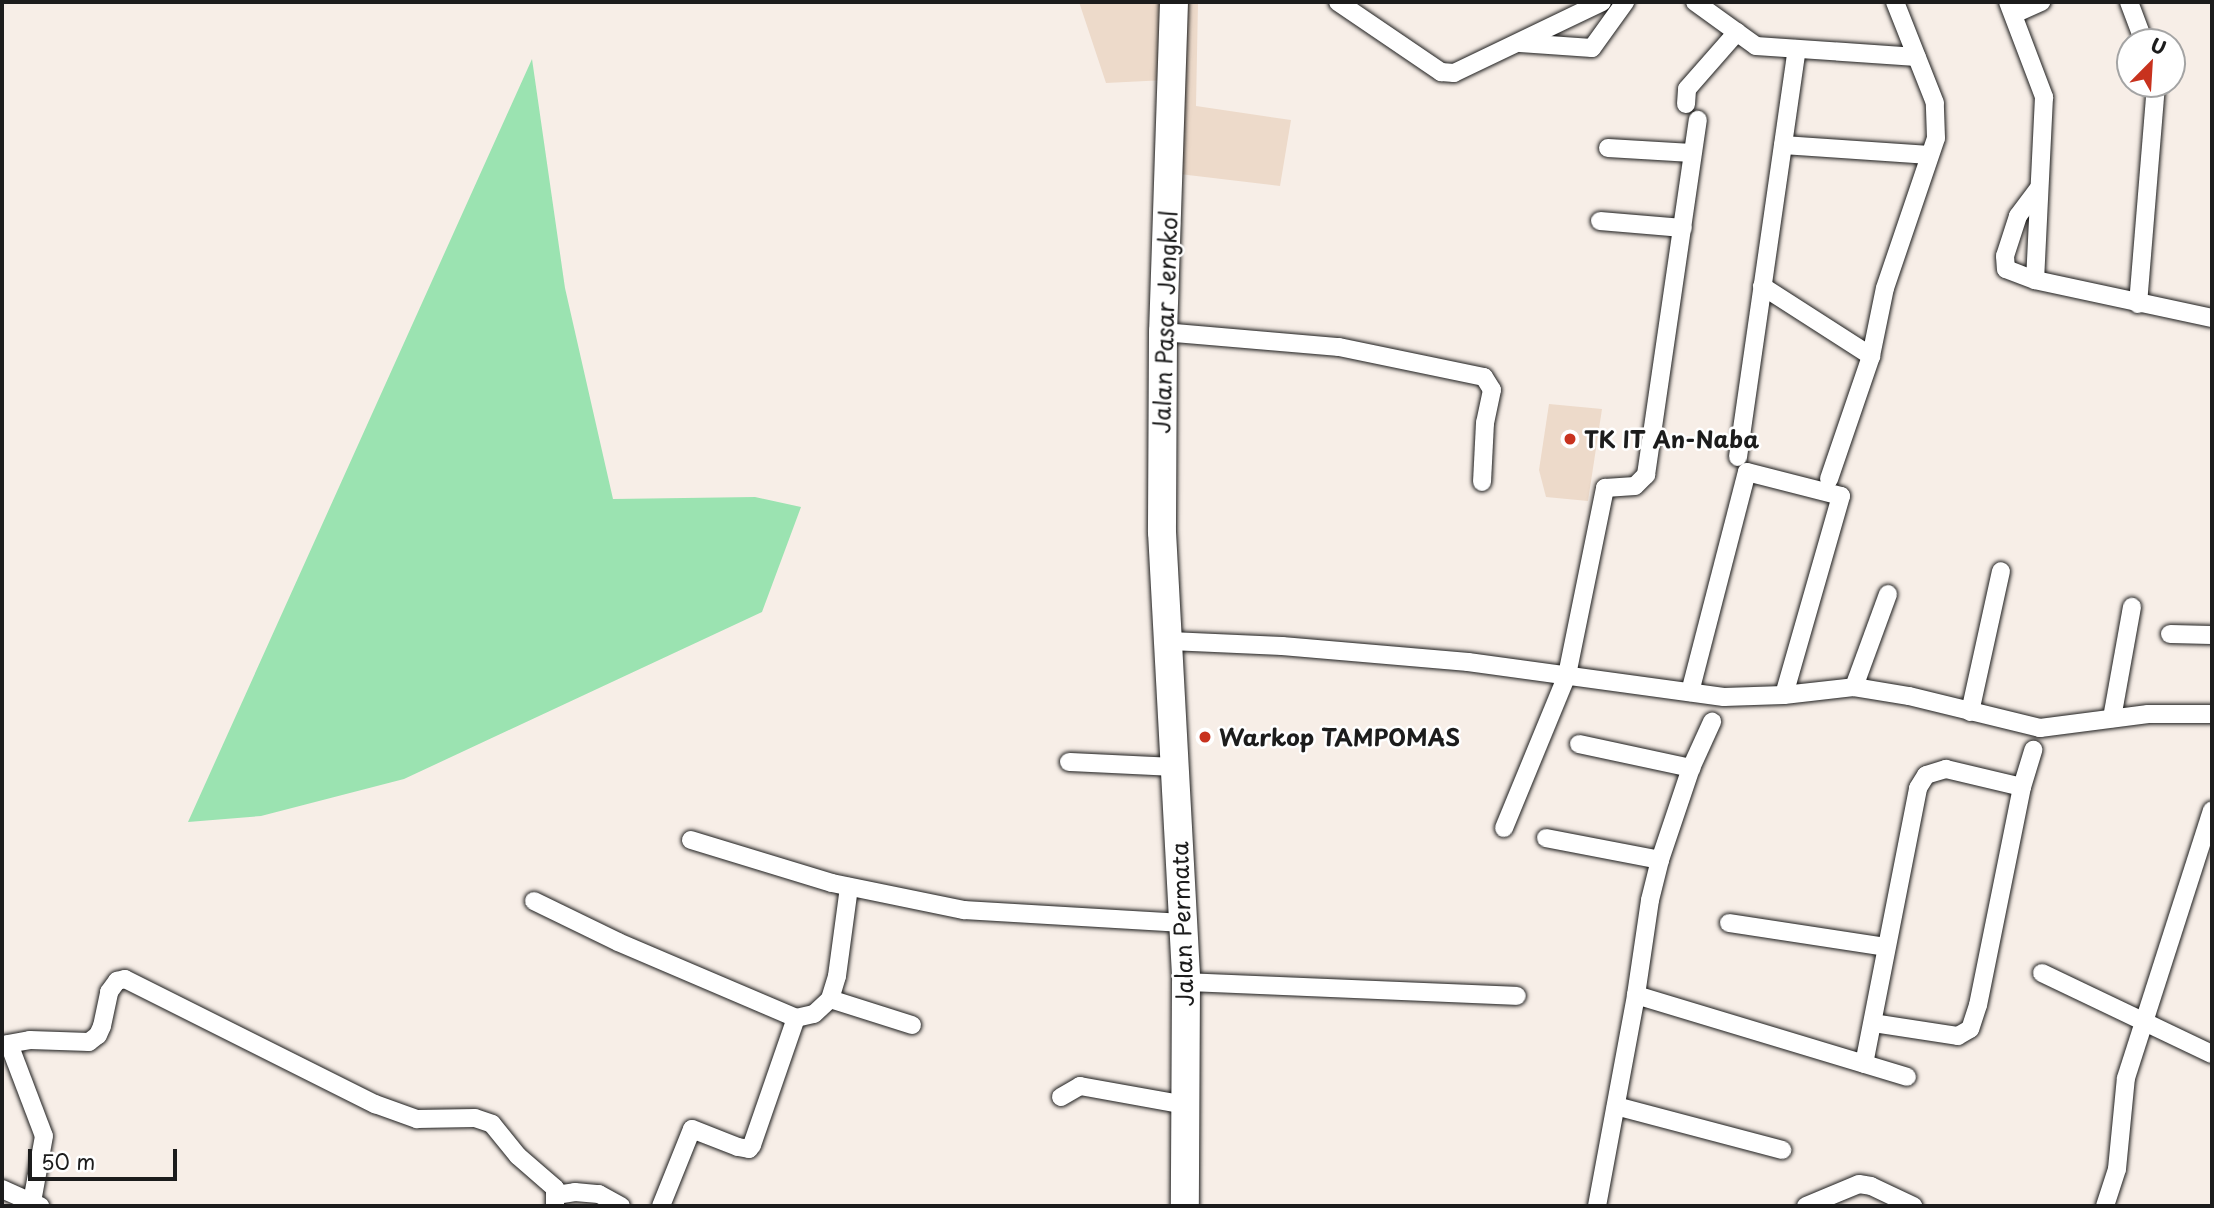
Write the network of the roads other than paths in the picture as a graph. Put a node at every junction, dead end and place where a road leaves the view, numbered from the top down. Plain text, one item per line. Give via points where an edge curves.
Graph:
1 (1174, 2) edge
2 (1367, 2) edge
3 (1602, 2) edge
4 (1625, 2) edge
5 (1695, 2) edge
6 (1895, 2) edge
7 (2041, 2) edge
8 (2129, 2) edge
9 (1344, 6) edge
10 (2011, 8) edge
11 (2139, 28) edge
12 (1737, 32) junction
13 (1517, 42) junction
14 (1797, 49) junction
15 (1917, 57) junction
16 (2155, 98) edge
17 (1686, 104) dead end
18 (1698, 120) dead end
19 (1783, 145) junction
20 (1608, 148) dead end
21 (1692, 153) junction
22 (1930, 155) junction
23 (2039, 188) junction
24 (1600, 221) dead end
25 (1683, 228) junction
26 (2035, 279) junction
27 (1762, 286) junction
28 (2138, 304) junction
29 (2212, 318) edge
30 (1163, 332) junction
31 (1871, 356) junction
32 (1738, 457) dead end
33 (1829, 478) dead end
34 (1482, 482) dead end
35 (2001, 570) dead end
36 (1888, 594) dead end
37 (2132, 607) dead end
38 (2170, 634) dead end
39 (2212, 635) edge
40 (1170, 641) junction
41 (1567, 675) junction
42 (1854, 687) junction
43 (1690, 692) junction
44 (1784, 695) junction
45 (1970, 712) junction
46 (2212, 714) edge
47 (2112, 718) junction
48 (1712, 723) dead end
49 (1579, 744) dead end
50 (2033, 750) dead end
51 (1069, 762) dead end
52 (1176, 767) junction
53 (1691, 768) junction
54 (2022, 787) junction
55 (2212, 810) edge
56 (1504, 828) dead end
57 (1546, 838) dead end
58 (691, 840) dead end
59 (1660, 860) junction
60 (849, 887) junction
61 (534, 901) dead end
62 (1183, 923) junction
63 (1729, 923) dead end
64 (1886, 947) junction
65 (2042, 973) dead end
66 (1186, 982) junction
67 (1636, 995) junction
68 (1517, 996) dead end
69 (830, 999) junction
70 (796, 1018) junction
71 (2144, 1020) junction
72 (1873, 1023) junction
73 (912, 1025) dead end
74 (5, 1045) edge
75 (2212, 1054) edge
76 (1864, 1064) junction
77 (1907, 1077) dead end
78 (1062, 1097) dead end
79 (1185, 1105) junction
80 (1616, 1106) junction
81 (1782, 1150) dead end
82 (2, 1189) edge
83 (1842, 1198) edge
84 (556, 1200) edge
85 (36, 1204) edge
86 (621, 1206) edge
87 (661, 1206) edge
88 (1185, 1206) edge
89 (1597, 1206) edge
90 (1806, 1206) edge
91 (1913, 1206) edge
92 (2105, 1206) edge

1 - 30 main road, Jalan Pasar Jengkol
2 - 9 street
3 - 13 street
4 - 13 street via 1592,48
5 - 12 street
6 - 15 street
7 - 10 street
8 - 11 street
9 - 13 street via 1441,72 1454,73
10 - 23 street via 2044,97
12 - 14 street via 1755,46
12 - 17 street via 1687,89
14 - 15 street
14 - 19 street
15 - 22 street via 1936,103 1936,138
16 - 28 street
18 - 21 street
19 - 22 street
19 - 27 street
20 - 21 street
21 - 25 street
22 - 31 street via 1885,288
23 - 26 street
23 - 26 street via 2018,216 2004,265 2012,273
24 - 25 street
25 - 41 street via 1646,475 1636,486 1605,488
26 - 28 street
27 - 31 street
27 - 32 street
28 - 29 street
30 - 34 street via 1339,347 1484,377 1492,390
30 - 40 main road, Jalan Pasar Jengkol via 1161,532
31 - 33 street
35 - 45 street
36 - 42 street
37 - 47 street
38 - 39 street
40 - 41 street via 1296,647
40 - 52 main road, Jalan Permata
41 - 43 street
41 - 56 street
42 - 44 street
42 - 45 street
43 - 44 street via 1724,697
43 - 44 street via 1747,472 1841,496
45 - 47 street via 2040,728
46 - 47 street
48 - 53 street
49 - 53 street
50 - 54 street
51 - 52 street
52 - 62 main road, Jalan Permata
53 - 59 street
54 - 64 street via 1946,769 1926,775 1918,788
54 - 72 street via 1970,1029 1958,1036
55 - 71 street
57 - 59 street
58 - 60 street
59 - 67 street
60 - 62 street via 964,910
60 - 69 street
61 - 70 street
62 - 66 main road, Jalan Permata
63 - 64 street
64 - 72 street
65 - 71 street
66 - 68 street
66 - 79 main road, Jalan Permata
67 - 76 street
67 - 80 street
69 - 70 street via 814,1014
69 - 73 street
70 - 87 street via 752,1145 749,1149 738,1147 692,1129
71 - 75 street
71 - 92 street via 2126,1078 2116,1169
72 - 76 street
74 - 84 street via 30,1040 89,1042 98,1035 109,992 125,979 375,1104 417,1119 486,1121 555,1188
74 - 85 street via 44,1136
76 - 77 street
78 - 79 street via 1080,1086
79 - 88 main road, Jalan Permata
80 - 81 street
80 - 89 street
82 - 85 street
83 - 90 street
83 - 91 street via 1858,1184
84 - 86 street via 576,1192 599,1194

